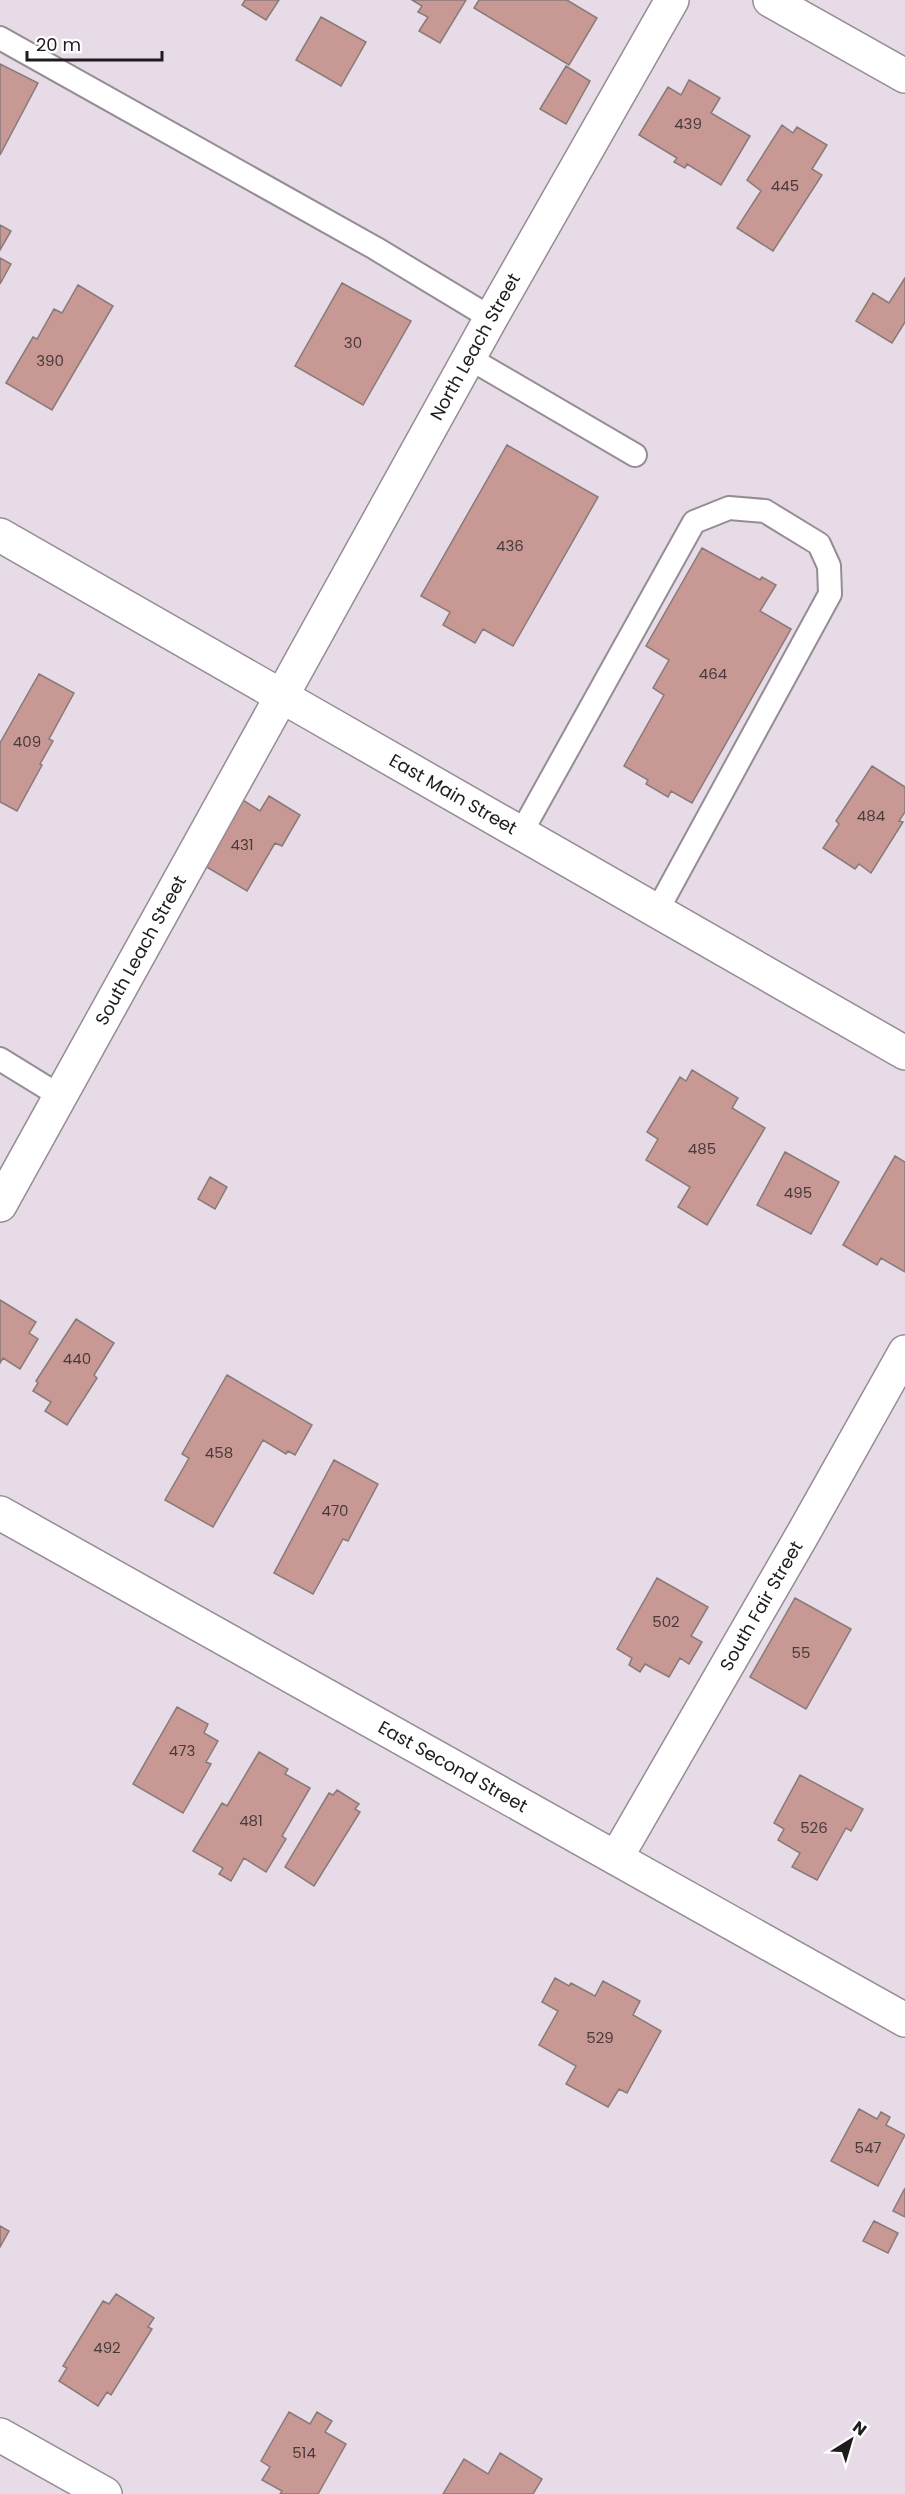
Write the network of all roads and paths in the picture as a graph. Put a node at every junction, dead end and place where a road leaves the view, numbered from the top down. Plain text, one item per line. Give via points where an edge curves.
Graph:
1 (672, 0) edge
2 (770, 0) edge
3 (0, 38) edge
4 (905, 76) edge
5 (490, 318) junction
6 (469, 358) junction
7 (635, 455) dead end
8 (0, 535) edge
9 (281, 697) junction
10 (521, 833) junction
11 (657, 911) junction
12 (905, 1053) edge
13 (0, 1059) edge
14 (60, 1096) junction
15 (0, 1205) edge
16 (905, 1352) edge
17 (0, 1513) edge
18 (616, 1858) junction
19 (905, 2020) edge
20 (0, 2435) edge
21 (100, 2493) edge

1 - 5 street, North Leach Street
2 - 4 street
3 - 5 lane via 375,248
5 - 6 street, North Leach Street
6 - 7 lane
6 - 9 street, North Leach Street
8 - 9 street, East Main Street
9 - 10 street, East Main Street
9 - 14 street, South Leach Street
10 - 11 street, East Main Street
10 - 11 lane via 694,522 729,508 765,511 819,544 829,566 830,594
11 - 12 street, East Main Street
13 - 14 lane
14 - 15 street, South Leach Street
16 - 18 street, South Fair Street
17 - 18 street, East Second Street
18 - 19 street, East Second Street
20 - 21 street

